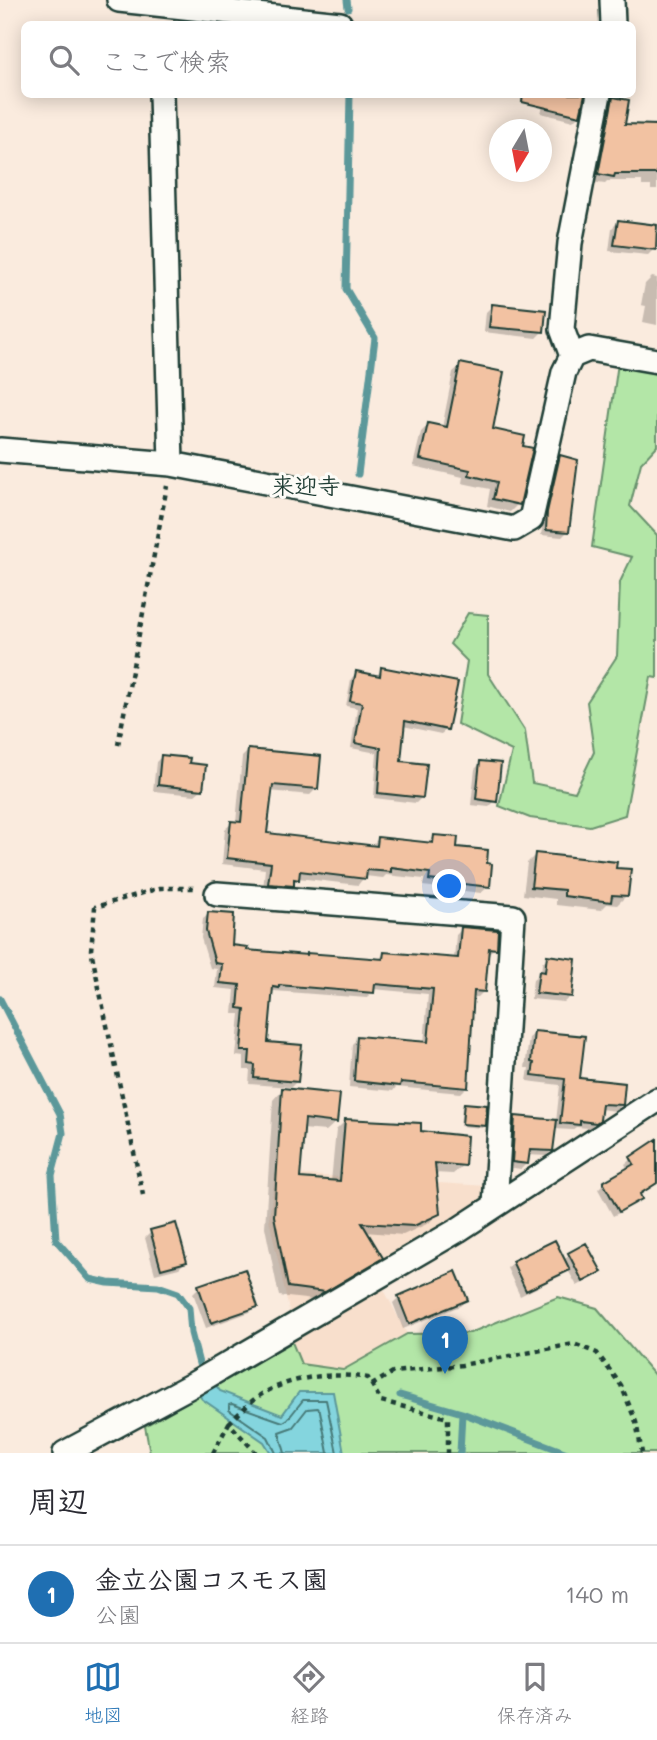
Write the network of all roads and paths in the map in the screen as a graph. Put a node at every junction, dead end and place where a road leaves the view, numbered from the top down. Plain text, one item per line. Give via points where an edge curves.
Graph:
1 (119, 0) edge
2 (612, 0) edge
3 (159, 15) edge
4 (280, 21) edge
5 (613, 21) edge
6 (161, 98) edge
7 (598, 98) edge
8 (572, 356) junction
9 (657, 361) edge
10 (0, 450) edge
11 (171, 464) junction
12 (118, 745) dead end
13 (217, 894) joint
14 (657, 1100) edge
15 (143, 1195) dead end
16 (495, 1205) junction
17 (372, 1385) junction
18 (229, 1423) junction
19 (65, 1453) edge
20 (213, 1453) edge
21 (256, 1453) edge
22 (448, 1453) edge
23 (642, 1453) edge

1 - 3 street
2 - 5 street
3 - 4 street
6 - 11 street
7 - 8 street via 570,243 562,329
8 - 9 street via 589,349
8 - 11 street via 564,372 531,519 514,529
10 - 11 street
11 - 12 path
13 - 15 path via 207,888 160,888 95,907 91,950
13 - 16 street via 513,917
14 - 16 street
16 - 19 street via 217,1371
17 - 18 path via 368,1378 348,1374 299,1379 261,1395
17 - 22 path via 381,1401 448,1418
17 - 23 path via 393,1372 574,1344 597,1353 621,1385
18 - 20 path
18 - 21 path

